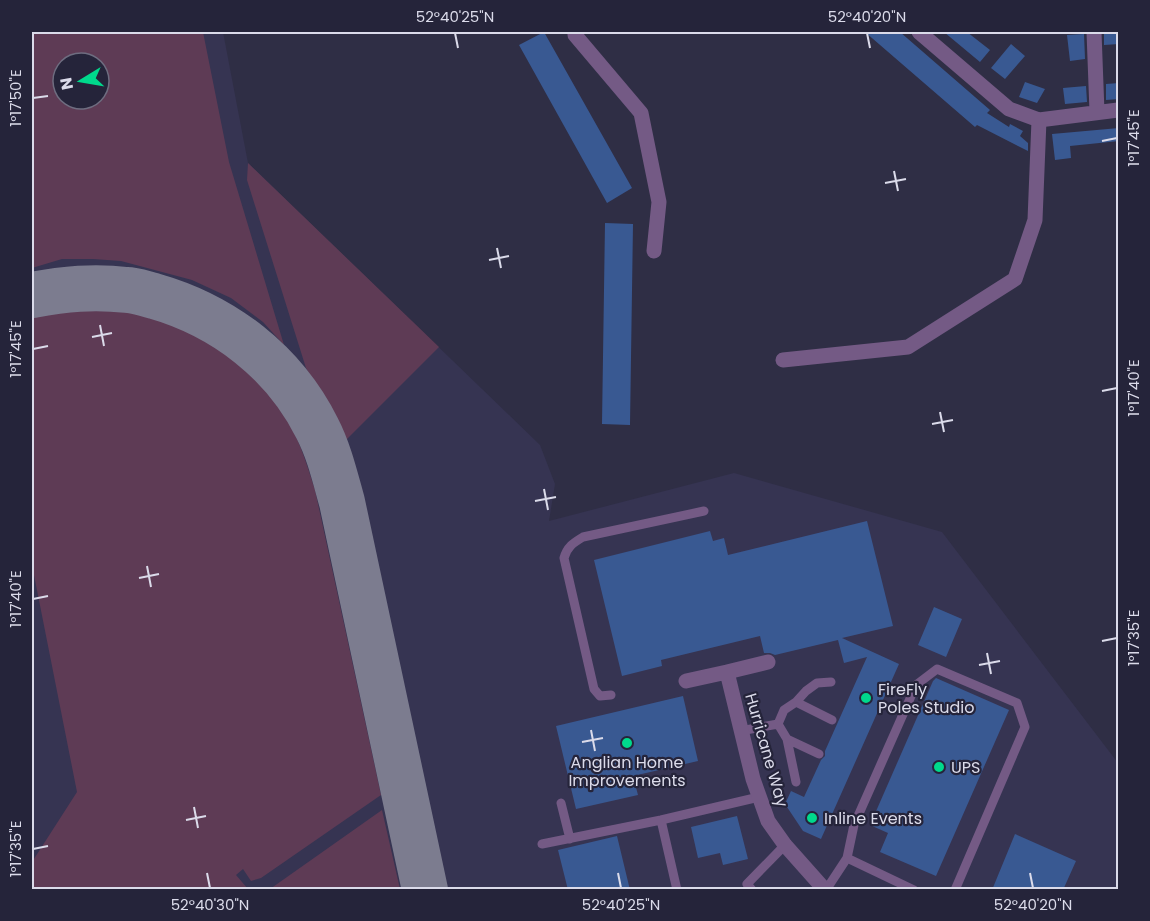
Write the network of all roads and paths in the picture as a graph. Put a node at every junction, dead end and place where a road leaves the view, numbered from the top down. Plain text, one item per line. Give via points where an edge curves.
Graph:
1 (575, 32) edge
2 (920, 32) edge
3 (1094, 32) edge
4 (1119, 110) edge
5 (1097, 112) junction
6 (1039, 120) junction
7 (654, 251) dead end
8 (783, 360) dead end
9 (704, 511) dead end
10 (768, 662) dead end
11 (727, 672) junction
12 (686, 681) dead end
13 (831, 682) dead end
14 (611, 695) dead end
15 (796, 702) junction
16 (832, 720) dead end
17 (778, 724) junction
18 (740, 731) junction
19 (787, 739) junction
20 (819, 754) dead end
21 (796, 782) dead end
22 (759, 797) junction
23 (561, 803) dead end
24 (662, 820) junction
25 (570, 839) junction
26 (542, 844) dead end
27 (785, 845) junction
28 (847, 858) junction
29 (747, 888) edge
30 (677, 890) edge
31 (825, 890) edge
32 (914, 890) edge
33 (955, 890) edge

1 - 7 street via 641,113 659,202
2 - 6 street via 1009,109
3 - 5 street
4 - 5 street
5 - 6 street
6 - 8 street via 1035,220 1015,279 908,346
9 - 14 lane via 583,537 566,551 564,558 594,689 600,696
10 - 11 street
11 - 12 street
11 - 18 street, Hurricane Way
13 - 15 lane via 817,683
15 - 16 lane
15 - 17 lane via 784,710
17 - 18 lane
17 - 19 lane
18 - 22 street, Hurricane Way
19 - 20 lane
19 - 21 lane
22 - 24 lane
22 - 27 street, Hurricane Way via 768,821
23 - 25 lane
24 - 25 lane
24 - 30 lane
25 - 26 lane
27 - 29 lane
27 - 31 street, Hurricane Way
28 - 31 lane
28 - 32 lane
28 - 33 lane via 854,825 916,684 937,669 1017,703 1026,727

